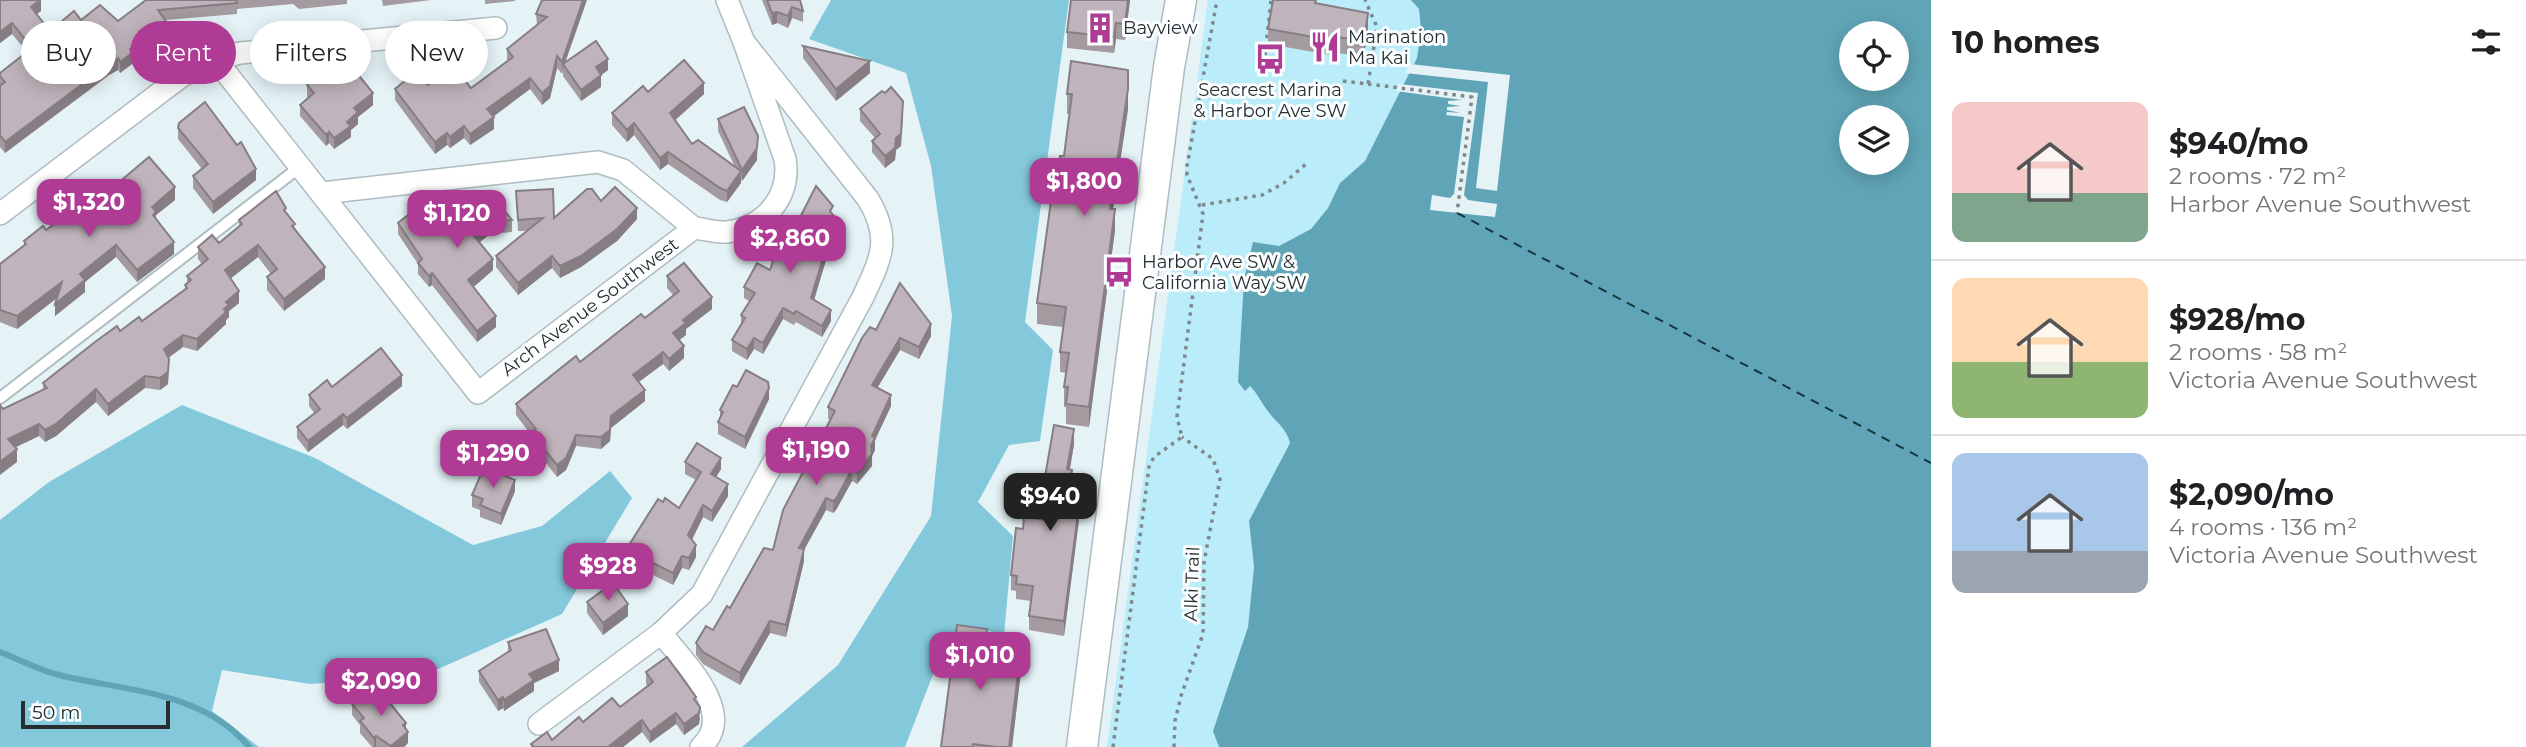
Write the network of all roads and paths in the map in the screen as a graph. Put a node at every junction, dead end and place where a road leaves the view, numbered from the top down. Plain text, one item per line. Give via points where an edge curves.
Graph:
1 (727, 0) edge
2 (1181, 0) edge
3 (1217, 0) edge
4 (1271, 0) edge
5 (1365, 0) edge
6 (496, 28) dead end
7 (744, 42) junction
8 (236, 54) edge
9 (1265, 55) dead end
10 (1343, 81) dead end
11 (171, 84) edge
12 (235, 84) edge
13 (1368, 84) junction
14 (1181, 149) dead end
15 (1190, 150) junction
16 (1306, 164) dead end
17 (301, 166) junction
18 (322, 193) junction
19 (1226, 200) junction
20 (1202, 205) junction
21 (1226, 206) dead end
22 (1457, 213) dead end
23 (0, 214) edge
24 (694, 228) junction
25 (0, 398) edge
26 (1182, 437) junction
27 (661, 633) junction
28 (539, 724) dead end
29 (701, 747) edge
30 (1082, 747) edge
31 (1113, 747) edge
32 (1174, 747) edge

1 - 7 street
2 - 30 main road
3 - 15 path
4 - 9 path
5 - 13 path via 1377,27
6 - 8 street
7 - 24 street, Arch Avenue Southwest via 785,159 788,177 784,192 762,218 744,228 724,233
7 - 27 street via 868,199 878,216 883,248 863,297 702,594
10 - 13 path
11 - 23 street
12 - 17 street
13 - 22 path via 1472,97
14 - 15 path
15 - 20 path via 1187,175
16 - 19 path via 1284,184 1262,195
17 - 18 street
17 - 25 lane
18 - 24 street via 598,162 623,170
18 - 24 street, Arch Avenue Southwest via 478,393
19 - 20 path
19 - 21 path
20 - 26 path via 1177,417
26 - 31 path via 1154,457 1149,467
26 - 32 path, Alki Trail via 1213,459 1220,480 1204,562 1203,634 1181,696
27 - 28 street
27 - 29 street via 698,681 715,718 712,734

